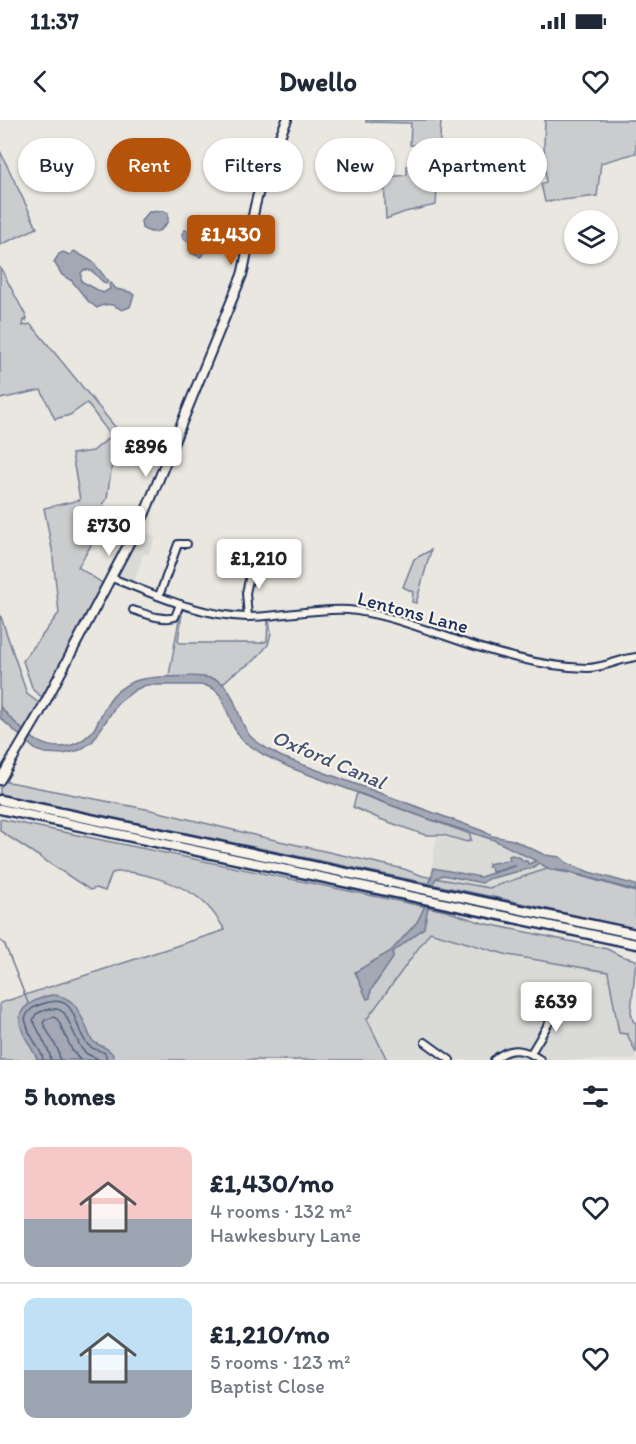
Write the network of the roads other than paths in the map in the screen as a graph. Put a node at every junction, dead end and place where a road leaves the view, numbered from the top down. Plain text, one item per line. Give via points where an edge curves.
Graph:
1 (287, 120) edge
2 (187, 543) dead end
3 (253, 563) dead end
4 (112, 578) junction
5 (159, 596) junction
6 (180, 604) junction
7 (133, 610) dead end
8 (248, 617) junction
9 (636, 657) edge
10 (0, 780) edge
11 (1, 804) edge
12 (636, 934) edge
13 (636, 944) edge
14 (573, 995) dead end
15 (425, 1042) dead end
16 (531, 1053) junction
17 (450, 1060) edge
18 (494, 1060) edge
19 (541, 1060) edge

1 - 4 main road via 256,199 242,275 145,513
2 - 5 street via 178,544
3 - 8 street via 246,593
4 - 5 street, Lentons Lane
4 - 10 main road
5 - 6 street, Lentons Lane
6 - 7 street via 171,619
6 - 8 street, Lentons Lane via 216,614
8 - 9 street, Lentons Lane via 347,610 382,616 530,660 589,668
11 - 12 highway
11 - 13 highway
14 - 16 street via 562,1001
15 - 17 street
16 - 18 street via 513,1050
16 - 19 street

